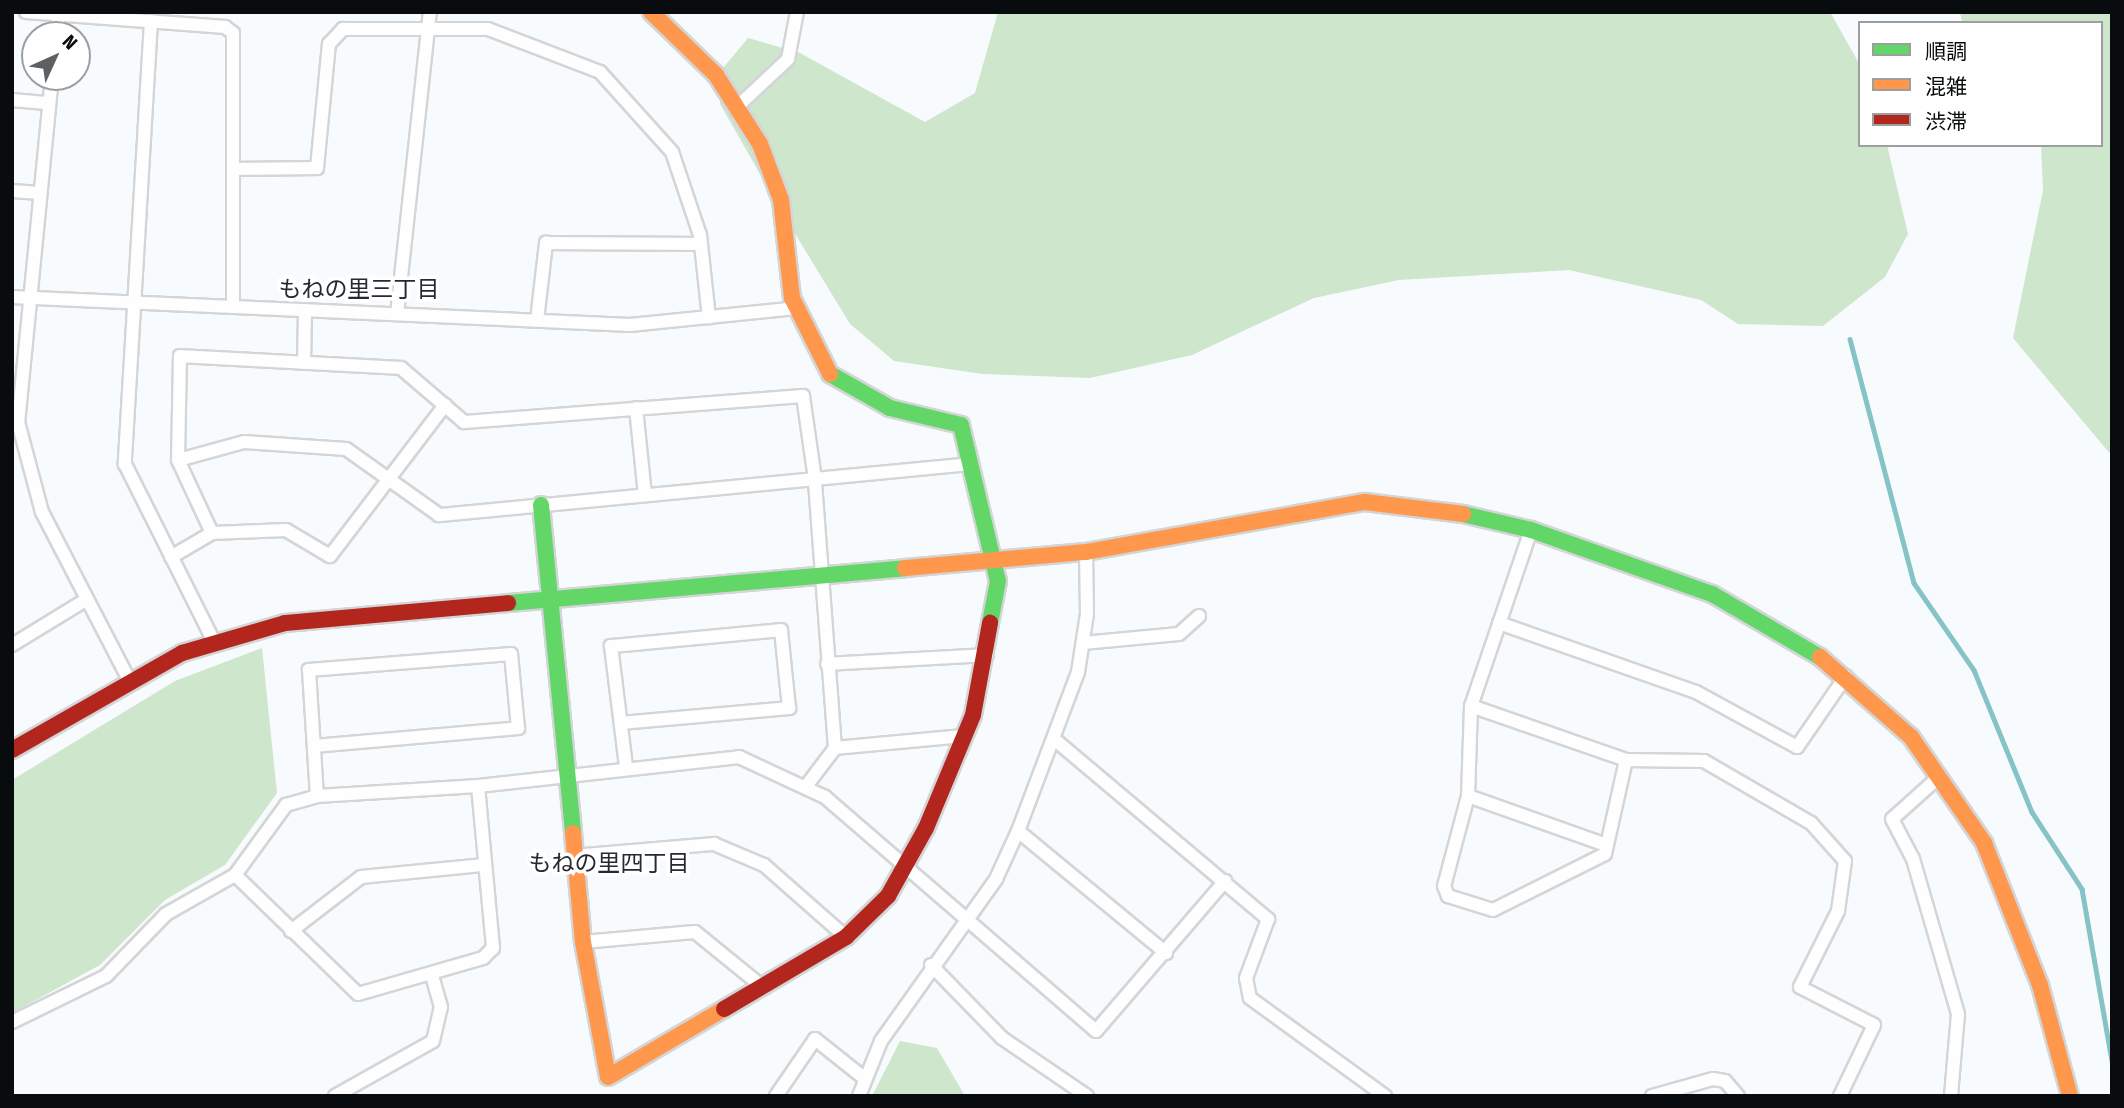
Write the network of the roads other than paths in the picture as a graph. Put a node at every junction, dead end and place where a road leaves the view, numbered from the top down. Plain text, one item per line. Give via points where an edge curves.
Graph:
1 (26, 12) edge
2 (651, 12) edge
3 (797, 12) edge
4 (59, 13) edge
5 (430, 18) edge
6 (150, 21) junction
7 (50, 91) edge
8 (12, 100) edge
9 (49, 103) junction
10 (738, 106) junction
11 (234, 169) junction
12 (12, 191) edge
13 (40, 193) junction
14 (701, 244) junction
15 (12, 298) edge
16 (28, 300) junction
17 (134, 303) junction
18 (233, 307) junction
19 (796, 308) junction
20 (306, 310) junction
21 (397, 314) junction
22 (709, 318) junction
23 (537, 320) junction
24 (304, 363) junction
25 (16, 384) edge
26 (445, 405) junction
27 (636, 408) junction
28 (178, 460) junction
29 (972, 464) junction
30 (388, 478) junction
31 (815, 479) junction
32 (645, 495) junction
33 (541, 505) junction
34 (1531, 530) junction
35 (212, 533) junction
36 (1086, 552) junction
37 (171, 557) junction
38 (997, 558) junction
39 (819, 573) junction
40 (87, 599) junction
41 (551, 599) junction
42 (1199, 616) dead end
43 (1499, 623) junction
44 (213, 640) junction
45 (1083, 643) junction
46 (12, 645) edge
47 (987, 655) junction
48 (827, 664) junction
49 (1846, 676) junction
50 (130, 680) junction
51 (1471, 706) junction
52 (621, 723) junction
53 (965, 736) junction
54 (1054, 739) junction
55 (314, 746) junction
56 (835, 748) junction
57 (12, 750) edge
58 (1626, 760) junction
59 (626, 767) junction
60 (567, 776) junction
61 (1940, 776) junction
62 (807, 785) junction
63 (478, 786) junction
64 (317, 796) junction
65 (1468, 796) junction
66 (1018, 831) junction
67 (1606, 845) junction
68 (573, 856) junction
69 (484, 865) junction
70 (907, 869) junction
71 (235, 874) junction
72 (1225, 881) junction
73 (967, 921) junction
74 (291, 931) junction
75 (846, 937) junction
76 (583, 942) junction
77 (1166, 953) junction
78 (931, 965) junction
79 (431, 973) junction
80 (764, 988) junction
81 (12, 1022) edge
82 (864, 1078) junction
83 (334, 1096) edge
84 (776, 1096) edge
85 (859, 1096) edge
86 (1087, 1096) edge
87 (1385, 1096) edge
88 (1652, 1096) edge
89 (1738, 1096) edge
90 (1840, 1096) edge
91 (1951, 1096) edge
92 (2070, 1096) edge

1 - 4 street
2 - 10 street via 705,61
3 - 10 street via 788,59
4 - 6 street
5 - 11 street via 337,32 329,44 317,168
5 - 14 street via 488,29 600,72 672,152
5 - 21 street
6 - 11 street via 225,27 233,33
6 - 17 street
7 - 9 street
8 - 9 street
9 - 13 street
10 - 19 street via 781,200
11 - 18 street
12 - 13 street
13 - 16 street
14 - 22 street
14 - 23 street via 546,243
15 - 16 street
16 - 17 street
16 - 25 street
17 - 18 street
17 - 37 street via 125,464
18 - 20 street
19 - 22 street
19 - 29 street via 806,338 837,383 890,408 961,425
20 - 21 street
20 - 24 street
21 - 23 street
22 - 23 street via 630,324
24 - 26 street via 401,368
24 - 28 street via 180,356
25 - 40 street via 18,422 30,480
26 - 27 street via 464,422
26 - 30 street
27 - 31 street via 803,396
27 - 32 street
28 - 30 street via 244,442 346,449
28 - 35 street
29 - 31 street
29 - 38 street
30 - 33 street via 439,515
30 - 35 street via 330,556 286,530
31 - 32 street
31 - 39 street
32 - 33 street
33 - 41 street
34 - 36 street via 1420,505 1365,502
34 - 43 street
34 - 49 street via 1712,594 1779,628
35 - 37 street
36 - 38 street
36 - 45 street
37 - 44 street
38 - 39 street
38 - 47 street
39 - 41 street
39 - 48 street
40 - 46 street
40 - 50 street
41 - 44 street via 325,617
41 - 60 street
42 - 45 street via 1179,634
43 - 49 street via 1696,692 1797,747
43 - 51 street
44 - 50 street
45 - 54 street
47 - 48 street
47 - 53 street
48 - 56 street
49 - 61 street via 1911,737
50 - 57 street
51 - 58 street
51 - 65 street
52 - 52 street via 611,646 781,630 789,708
52 - 59 street
53 - 56 street
53 - 70 street
54 - 66 street
54 - 72 street
55 - 55 street via 309,670 511,654 518,728
55 - 64 street
56 - 62 street
58 - 67 street
58 - 90 street via 1704,761 1773,797 1835,844 1845,861 1838,911 1800,987 1874,1025
59 - 60 street
59 - 62 street via 739,757
60 - 63 street
60 - 68 street
61 - 91 street via 1892,819 1913,859 1958,1014
61 - 92 street via 1984,843 2011,901
62 - 70 street
63 - 64 street
63 - 69 street
64 - 71 street via 286,805
65 - 67 street
65 - 67 street via 1444,886 1448,896 1493,910 1605,854
66 - 73 street
66 - 77 street
68 - 75 street via 714,844 764,865
68 - 76 street
69 - 74 street via 361,877
69 - 79 street via 491,953
70 - 73 street
70 - 75 street
71 - 74 street
71 - 81 street via 166,914 106,976
72 - 77 street
72 - 87 street via 1268,919 1246,978 1256,1008
73 - 77 street via 1096,1031
73 - 78 street
74 - 79 street via 358,994
75 - 80 street
76 - 80 street via 695,932
76 - 80 street via 608,1077
78 - 82 street
78 - 86 street via 1002,1038
79 - 83 street via 441,1007 433,1041
82 - 84 street via 816,1039
82 - 85 street
88 - 89 street via 1713,1079 1725,1081

